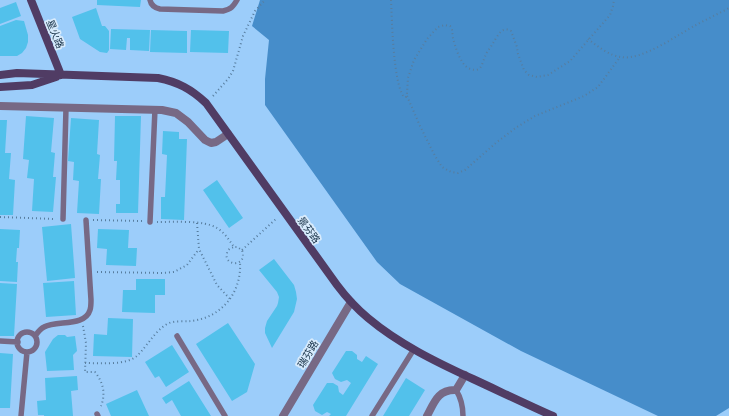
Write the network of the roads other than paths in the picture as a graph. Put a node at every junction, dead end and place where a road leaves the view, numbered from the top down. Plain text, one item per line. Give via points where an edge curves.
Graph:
1 (31, 0) edge
2 (150, 0) edge
3 (237, 0) edge
4 (0, 75) edge
5 (61, 75) junction
6 (0, 87) edge
7 (0, 106) edge
8 (66, 108) junction
9 (154, 109) junction
10 (228, 134) junction
11 (63, 219) road end
12 (86, 220) road end
13 (150, 222) road end
14 (351, 302) junction
15 (35, 336) junction
16 (177, 336) dead end
17 (0, 341) edge
18 (18, 342) junction
19 (414, 349) junction
20 (27, 352) junction
21 (465, 375) junction
22 (456, 390) junction
23 (21, 416) edge
24 (225, 416) edge
25 (283, 416) edge
26 (372, 416) edge
27 (427, 416) edge
28 (463, 416) edge
29 (553, 416) edge

1 - 5 street, 星火路
2 - 3 lane via 152,5 160,9 223,11 230,10
4 - 5 street, 景芬路
5 - 6 street, 景芬路 via 32,85
5 - 10 street, 景芬路 via 158,78 178,83 206,103
7 - 8 street
8 - 9 street
8 - 11 lane
9 - 10 street via 176,113 211,143
9 - 13 lane
10 - 14 street, 景芬路 via 327,273
12 - 15 lane via 90,310 86,317 77,321 45,326
14 - 19 street, 景芬路 via 385,332
14 - 25 street, 瑞芬路
15 - 18 lane via 29,332 23,333
15 - 20 lane via 36,348
16 - 24 lane
17 - 18 lane
18 - 20 lane via 19,348
19 - 21 street, 景芬路
19 - 26 lane
20 - 23 lane
21 - 22 street
21 - 29 street, 景芬路
22 - 27 street via 447,390 439,395
22 - 28 lane via 462,402

